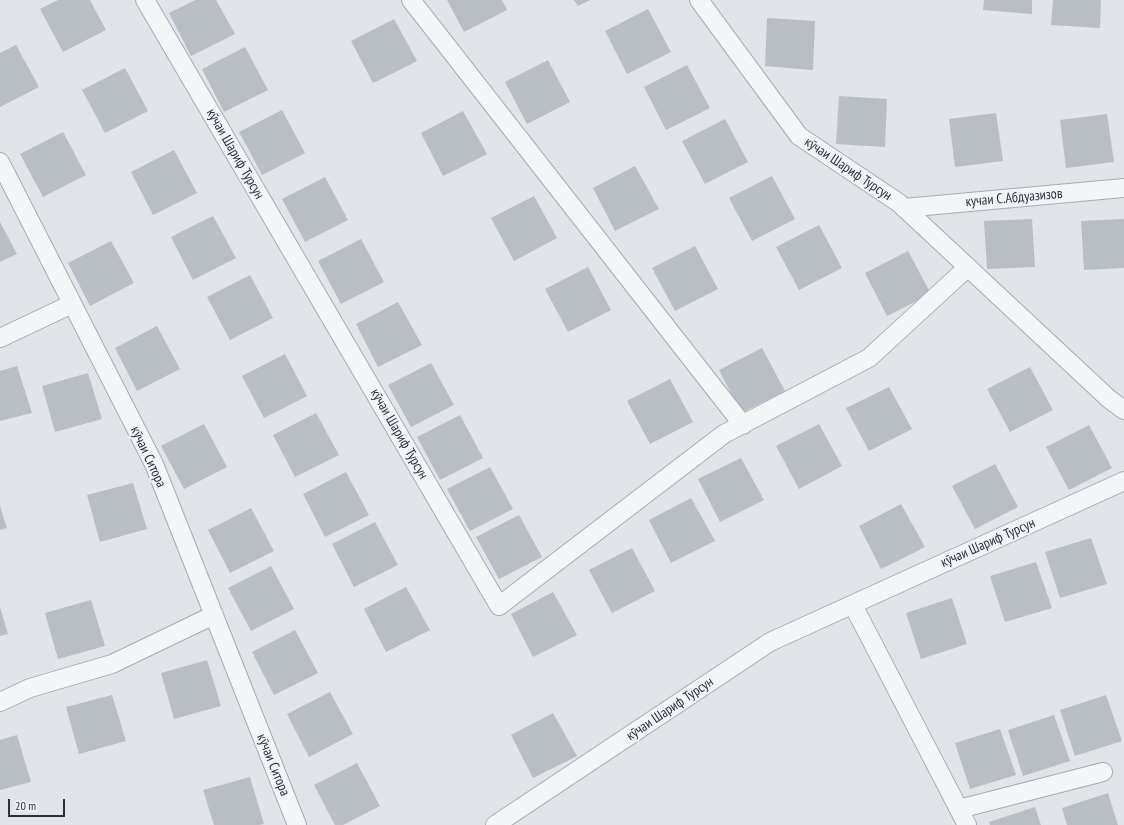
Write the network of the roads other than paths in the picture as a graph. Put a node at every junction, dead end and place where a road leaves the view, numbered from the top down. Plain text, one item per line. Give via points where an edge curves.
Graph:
1 (145, 0) edge
2 (411, 0) edge
3 (699, 0) edge
4 (0, 162) edge
5 (1124, 188) edge
6 (904, 208) junction
7 (968, 267) junction
8 (72, 304) junction
9 (0, 338) edge
10 (1124, 410) edge
11 (742, 425) junction
12 (1124, 481) edge
13 (853, 604) junction
14 (214, 615) junction
15 (0, 702) edge
16 (1103, 772) dead end
17 (959, 808) junction
18 (297, 825) edge
19 (495, 825) edge
20 (967, 825) edge

1 - 11 street, кӯчаи Шариф Турсун via 499,606 724,434
2 - 11 street
3 - 6 street, кӯчаи Шариф Турсун via 799,136
4 - 8 street, кӯчаи Ситора
5 - 6 street, кучаи С.Абдуазизов
6 - 7 street, кӯчаи Шариф Турсун
7 - 10 street, кӯчаи Шариф Турсун via 1109,399
7 - 11 street, кӯчаи Шариф Турсун via 869,358
8 - 9 street
8 - 14 street, кӯчаи Ситора via 154,464
12 - 13 street, кӯчаи Шариф Турсун
13 - 17 street
13 - 19 street, кӯчаи Шариф Турсун via 770,642
14 - 15 street via 112,664 30,688
14 - 18 street, кӯчаи Ситора
16 - 17 street
17 - 20 street

